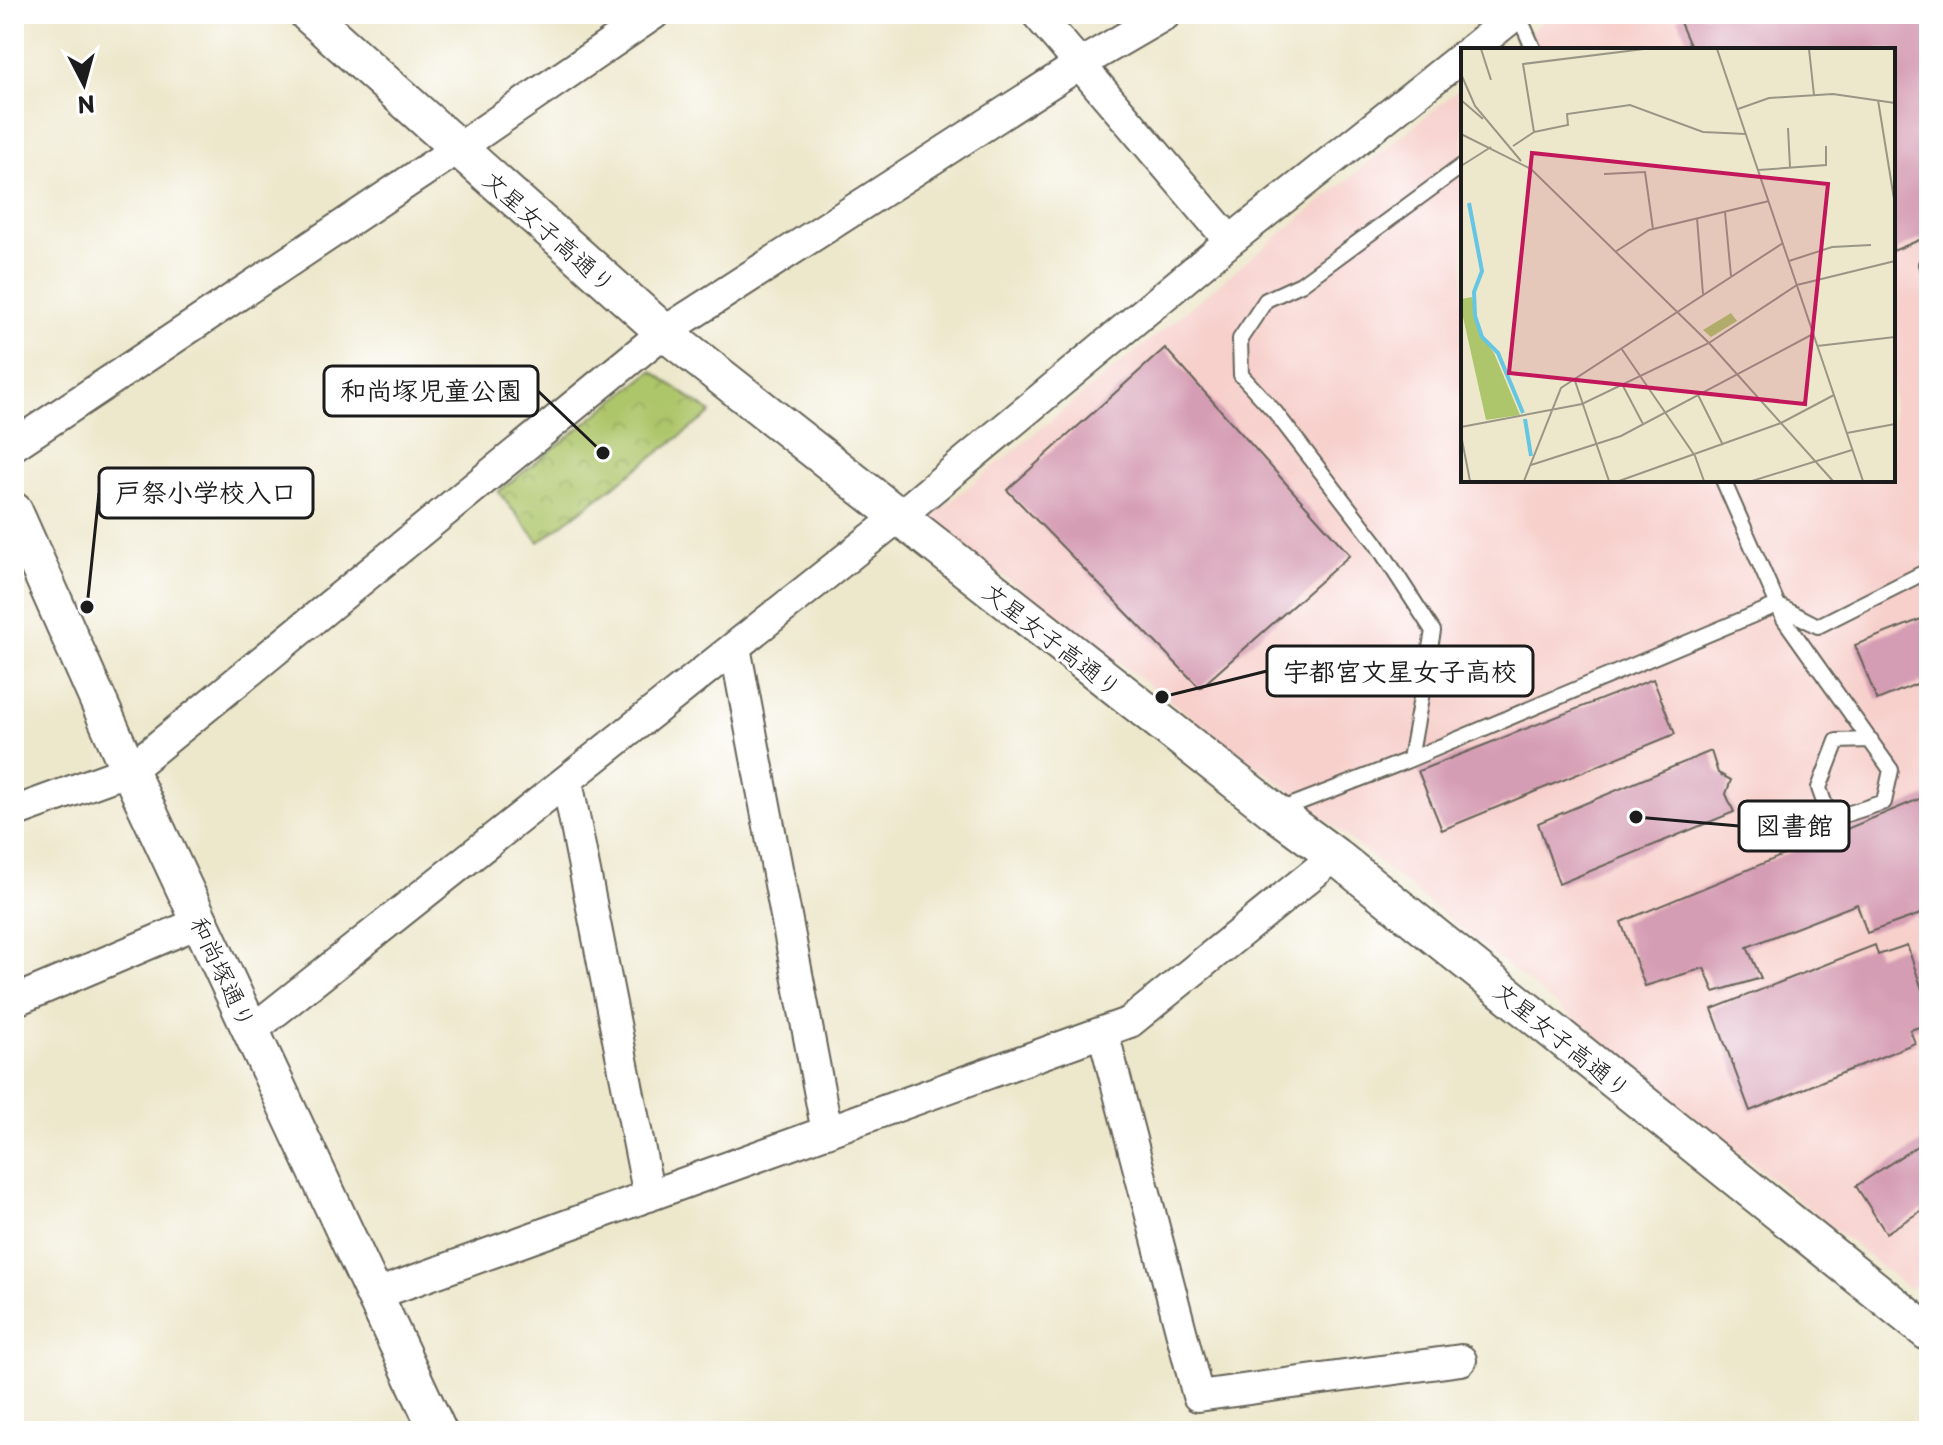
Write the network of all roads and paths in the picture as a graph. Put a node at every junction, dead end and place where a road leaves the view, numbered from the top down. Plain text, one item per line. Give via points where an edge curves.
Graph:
1 (308, 14) edge
2 (654, 14) edge
3 (1037, 14) edge
4 (1166, 14) edge
5 (1517, 14) edge
6 (1474, 48) edge
7 (1533, 48) edge
8 (1461, 58) edge
9 (1080, 64) junction
10 (457, 149) junction
11 (1461, 166) edge
12 (1230, 241) junction
13 (664, 332) junction
14 (14, 445) edge
15 (1724, 482) edge
16 (14, 511) edge
17 (897, 518) junction
18 (1929, 570) edge
19 (1777, 605) junction
20 (735, 647) junction
21 (1871, 740) junction
22 (1410, 759) junction
23 (129, 770) junction
24 (567, 781) junction
25 (14, 812) edge
26 (1275, 812) junction
27 (1335, 856) junction
28 (200, 922) junction
29 (14, 1001) edge
30 (251, 1031) junction
31 (1103, 1032) junction
32 (827, 1132) junction
33 (649, 1196) junction
34 (374, 1295) junction
35 (1929, 1333) edge
36 (1461, 1360) dead end
37 (438, 1431) edge

1 - 10 street, 文星女子高通り
2 - 10 street
3 - 9 street
4 - 9 street
5 - 6 street
5 - 7 lane
8 - 12 street
9 - 12 street
9 - 13 street
10 - 13 street, 文星女子高通り
10 - 14 street
11 - 22 lane via 1301,284 1266,300 1240,339 1241,375 1376,543 1433,631
12 - 17 street
13 - 17 street, 文星女子高通り
13 - 23 street
15 - 19 lane
16 - 23 street, 和尚塚通り
17 - 20 street
17 - 26 street, 文星女子高通り
18 - 19 lane via 1818,626
19 - 21 lane
19 - 22 lane
20 - 24 street
20 - 32 street
21 - 21 lane via 1891,770 1884,802 1847,814 1826,808 1819,788 1837,741
22 - 26 lane
23 - 25 street
23 - 28 street, 和尚塚通り
24 - 30 street
24 - 33 street
26 - 27 street, 文星女子高通り
27 - 31 street via 1130,1022
27 - 35 street, 文星女子高通り
28 - 29 street
28 - 30 street, 和尚塚通り
30 - 34 street, 和尚塚通り
31 - 32 street
31 - 36 street via 1198,1396
32 - 33 street
33 - 34 street
34 - 37 street, 和尚塚通り

